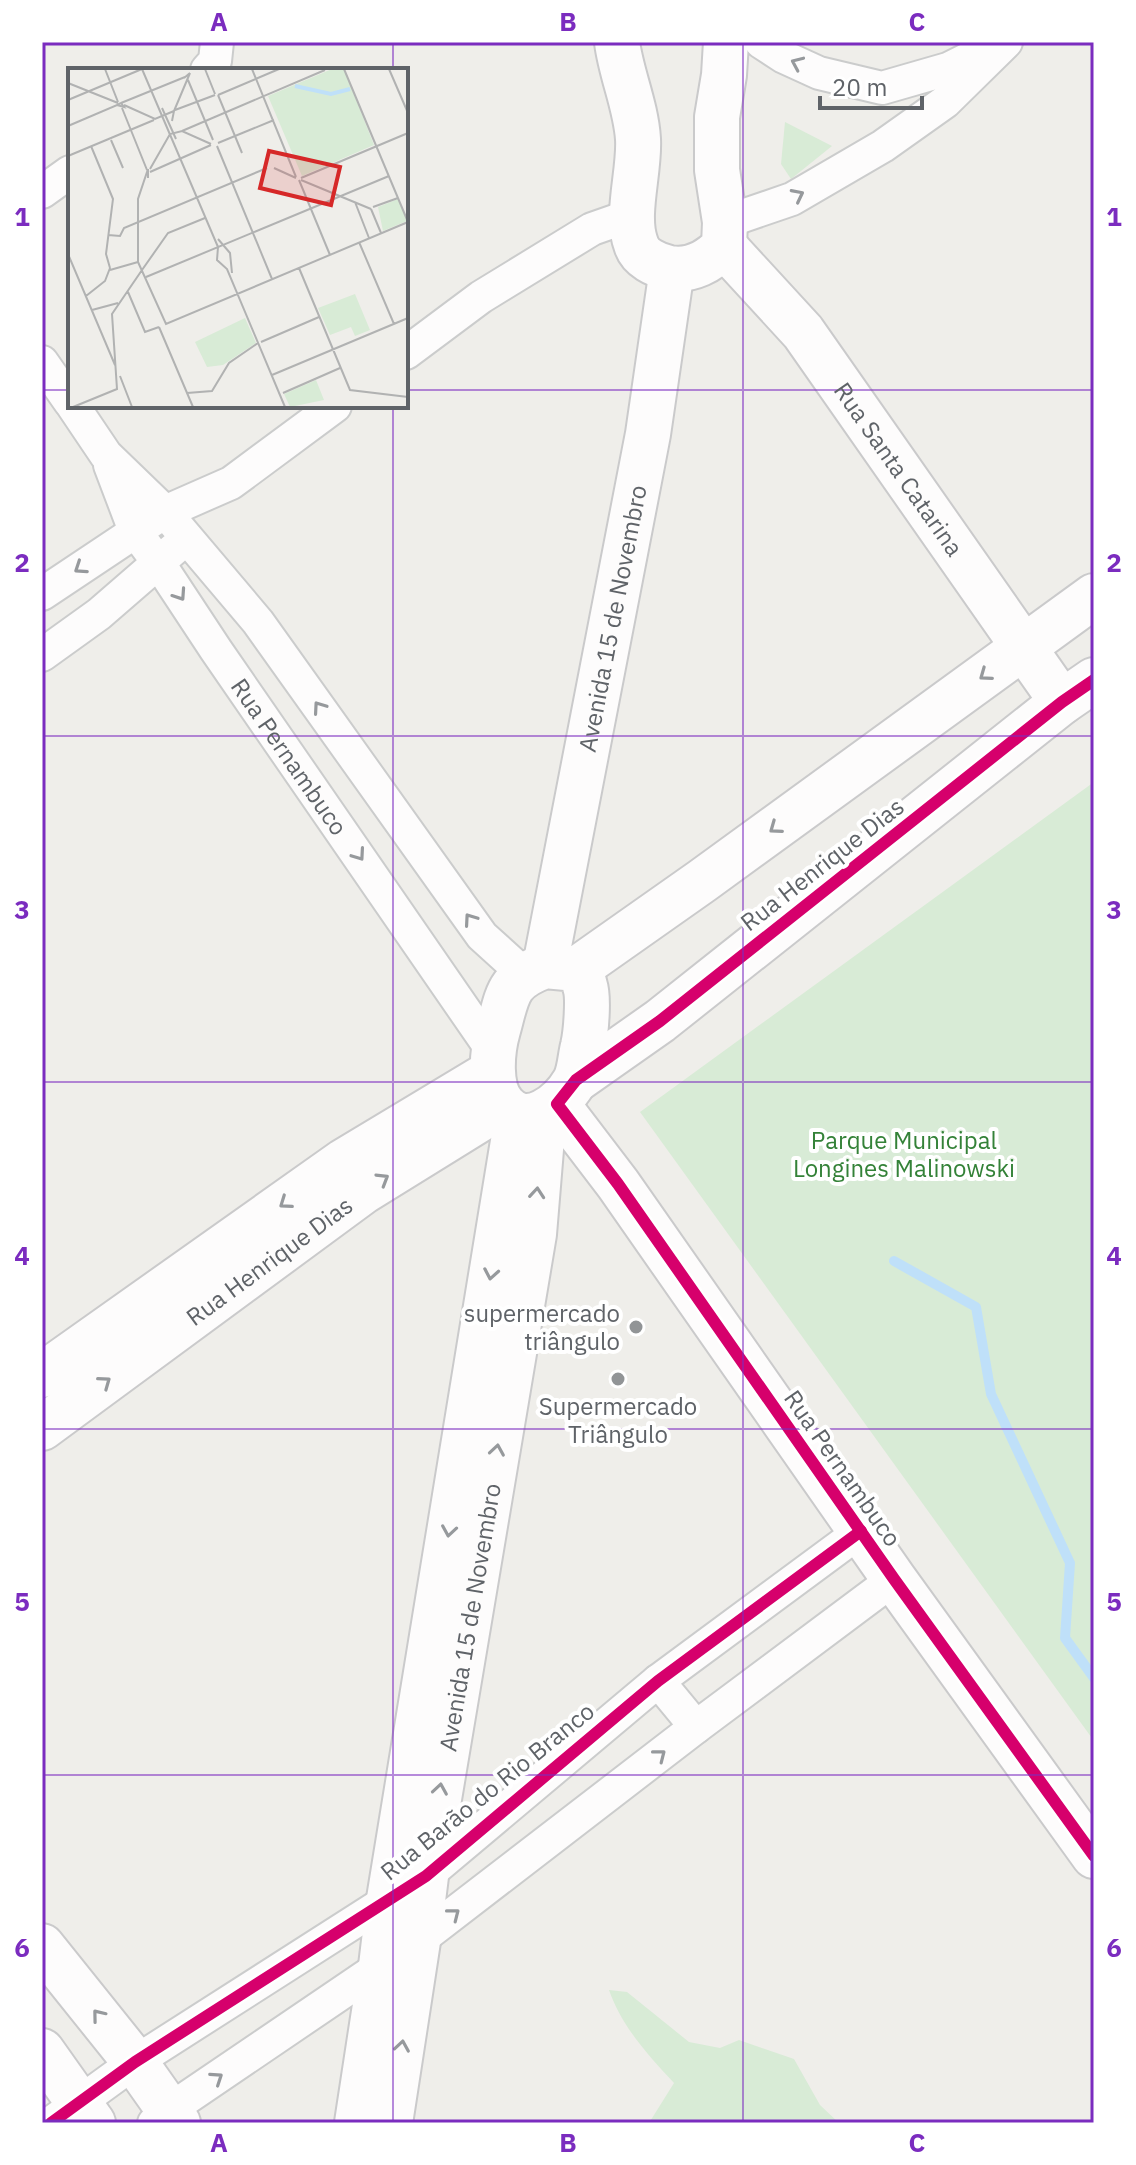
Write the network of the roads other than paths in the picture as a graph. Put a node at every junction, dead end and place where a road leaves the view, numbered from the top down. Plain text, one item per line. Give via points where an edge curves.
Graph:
1 (217, 42) edge
2 (583, 42) edge
3 (726, 42) edge
4 (761, 42) edge
5 (1004, 42) edge
6 (620, 57) edge
7 (209, 68) edge
8 (68, 173) edge
9 (42, 192) edge
10 (632, 215) junction
11 (724, 234) junction
12 (672, 269) junction
13 (408, 352) edge
14 (42, 362) edge
15 (68, 400) edge
16 (74, 408) edge
17 (332, 408) edge
18 (106, 455) junction
19 (231, 483) junction
20 (165, 512) junction
21 (135, 531) junction
22 (187, 538) junction
23 (158, 562) junction
24 (42, 594) edge
25 (1094, 596) edge
26 (1023, 647) junction
27 (42, 655) edge
28 (1078, 691) edge
29 (549, 970) junction
30 (526, 1091) junction
31 (42, 1375) edge
32 (42, 1428) edge
33 (861, 1531) junction
34 (894, 1579) junction
35 (658, 1681) junction
36 (696, 1727) junction
37 (1094, 1856) edge
38 (426, 1876) junction
39 (389, 1899) junction
40 (418, 1941) junction
41 (42, 1946) edge
42 (381, 1966) junction
43 (42, 2051) edge
44 (135, 2062) junction
45 (74, 2116) edge
46 (167, 2119) edge
47 (357, 2123) edge
48 (390, 2123) edge

1 - 7 street
2 - 6 main road
3 - 11 main road via 717,117
5 -> 4 street via 948,69 882,88 819,73
11 -> 5 street via 883,146 945,102
6 - 10 main road via 638,138
8 - 9 street
10 - 12 main road via 636,246 651,262
10 - 13 street via 592,229 481,297
11 - 12 main road via 712,259
11 - 26 main road, Rua Santa Catarina via 803,332
12 - 29 main road, Avenida 15 de Novembro via 648,434
14 - 15 street, Rua Pernambuco
16 - 18 street, Rua Pernambuco
17 - 19 street
18 - 20 street, Rua Pernambuco
18 - 21 street, Rua Pernambuco
19 - 20 street
19 - 22 street
20 - 21 street
20 - 22 street, Rua Pernambuco
21 - 23 street, Rua Pernambuco
21 -> 24 street
22 - 23 street
29 -> 22 street, Rua Pernambuco via 482,936 258,622
23 - 27 street
23 -> 30 street, Rua Pernambuco
25 - 26 main road
26 - 28 main road, Rua Santa Catarina
26 -> 29 main road via 690,890
28 - 30 main road, Rua Henrique Dias via 660,1021
29 - 30 main road, Avenida 15 de Novembro via 508,993
29 - 30 main road, Avenida 15 de Novembro via 586,987 585,1034
30 -> 31 main road, Rua Henrique Dias via 344,1161
32 -> 30 main road, Rua Henrique Dias via 364,1191
30 - 33 main road, Rua Pernambuco via 618,1184
38 -> 30 main road, Avenida 15 de Novembro via 534,1234
30 -> 39 main road, Avenida 15 de Novembro
33 - 34 main road, Rua Pernambuco
33 - 35 street, Rua Barão do Rio Branco
34 - 36 street
34 - 37 main road, Rua Pernambuco
35 - 36 street
35 - 38 street, Rua Barão do Rio Branco
40 -> 36 street
38 - 39 street, Rua Barão do Rio Branco
38 - 40 main road, Avenida 15 de Novembro
39 - 42 main road, Avenida 15 de Novembro
39 - 44 street, Rua Barão do Rio Branco
40 - 42 street
48 -> 40 main road, Avenida 15 de Novembro
44 -> 41 main road
46 -> 42 street
42 - 47 main road, Avenida 15 de Novembro
43 - 45 main road
44 - 45 street, Rua Barão do Rio Branco
44 - 46 main road

